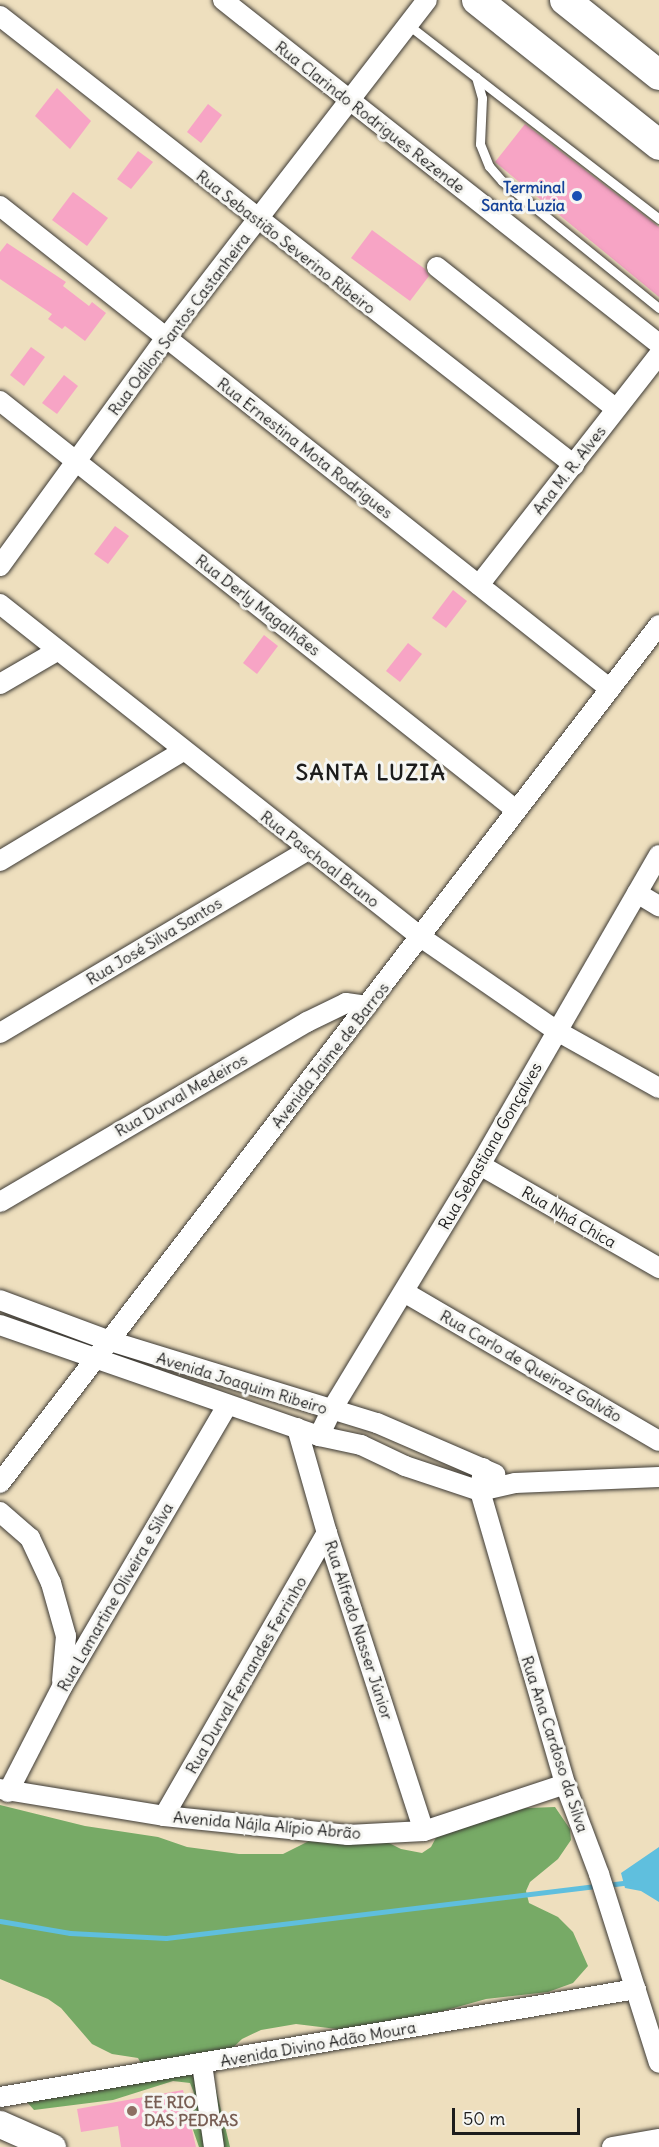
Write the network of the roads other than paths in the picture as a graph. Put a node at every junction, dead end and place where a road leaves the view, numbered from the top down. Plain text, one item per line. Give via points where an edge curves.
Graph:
1 (223, 0) edge
2 (428, 0) edge
3 (477, 0) edge
4 (565, 0) edge
5 (0, 16) edge
6 (407, 24) junction
7 (658, 73) edge
8 (476, 77) junction
9 (348, 101) junction
10 (659, 145) edge
11 (0, 206) edge
12 (659, 219) edge
13 (257, 221) junction
14 (437, 267) dead end
15 (659, 308) edge
16 (165, 339) junction
17 (659, 344) edge
18 (659, 355) edge
19 (0, 401) edge
20 (616, 409) junction
21 (76, 462) junction
22 (574, 465) junction
23 (0, 566) edge
24 (479, 585) junction
25 (0, 604) edge
26 (659, 625) edge
27 (57, 651) junction
28 (0, 684) edge
29 (610, 688) junction
30 (183, 751) junction
31 (516, 810) junction
32 (308, 850) junction
33 (659, 855) edge
34 (0, 861) edge
35 (637, 893) junction
36 (659, 906) edge
37 (422, 938) junction
38 (367, 1006) junction
39 (557, 1031) junction
40 (0, 1033) edge
41 (659, 1088) edge
42 (480, 1165) junction
43 (0, 1202) edge
44 (659, 1268) edge
45 (404, 1292) junction
46 (0, 1300) edge
47 (0, 1325) edge
48 (110, 1341) junction
49 (93, 1360) junction
50 (228, 1406) junction
51 (330, 1411) junction
52 (297, 1428) junction
53 (320, 1436) junction
54 (659, 1441) edge
55 (483, 1468) junction
56 (659, 1477) edge
57 (0, 1483) edge
58 (515, 1483) junction
59 (480, 1491) junction
60 (0, 1512) edge
61 (327, 1533) junction
62 (62, 1687) junction
63 (565, 1784) junction
64 (4, 1791) edge
65 (164, 1816) junction
66 (424, 1831) junction
67 (636, 1989) junction
68 (659, 2062) edge
69 (202, 2064) junction
70 (0, 2097) edge
71 (0, 2124) edge
72 (659, 2139) edge
73 (52, 2147) edge
74 (214, 2147) edge
75 (612, 2147) edge

1 - 9 street, Rua Clarindo Rodrigues Rezende
2 - 6 street, Rua Odilon Santos Castanheira
3 - 10 main road
4 - 7 main road
5 - 13 street, Rua Sebastião Severino Ribeiro
6 - 8 lane
6 - 9 street, Rua Odilon Santos Castanheira
8 - 12 lane
8 - 15 lane via 482,98 480,144 489,166 502,182
9 - 13 street, Rua Odilon Santos Castanheira
9 - 17 street, Rua Clarindo Rodrigues Rezende
11 - 16 street, Rua Ernestina Mota Rodrigues
13 - 16 street, Rua Odilon Santos Castanheira
13 - 22 street, Rua Sebastião Severino Ribeiro
14 - 20 street
16 - 21 street, Rua Odilon Santos Castanheira
16 - 24 street, Rua Ernestina Mota Rodrigues
18 - 20 street, Ana M. R. Alves
19 - 21 street, Rua Derly Magalhães
20 - 22 street, Ana M. R. Alves
21 - 23 street, Rua Odilon Santos Castanheira
21 - 31 street, Rua Derly Magalhães
22 - 24 street, Ana M. R. Alves
24 - 29 street, Rua Ernestina Mota Rodrigues
25 - 27 street, Rua Paschoal Bruno
26 - 29 street, Avenida Jaime de Barros
27 - 28 street
27 - 30 street, Rua Paschoal Bruno
29 - 31 street, Avenida Jaime de Barros
30 - 32 street, Rua Paschoal Bruno
30 - 34 street
31 - 37 street, Avenida Jaime de Barros
32 - 37 street, Rua Paschoal Bruno
32 - 40 street, Rua José Silva Santos
33 - 35 street, Rua Sebastiana Gonçalves
35 - 36 street
35 - 39 street, Rua Sebastiana Gonçalves
37 - 38 street, Avenida Jaime de Barros
37 - 39 street, Rua Paschoal Bruno
38 - 43 street, Rua Durval Medeiros via 346,1003 307,1022
38 - 48 street, Avenida Jaime de Barros
39 - 41 street, Rua Paschoal Bruno
39 - 42 street, Rua Sebastiana Gonçalves
42 - 44 street, Rua Nhá Chica
42 - 45 street, Rua Sebastiana Gonçalves
45 - 51 street, Rua Sebastiana Gonçalves
45 - 54 street, Rua Carlo de Queiroz Galvão
46 - 48 street, Avenida Joaquim Ribeiro
47 - 49 street, Avenida Joaquim Ribeiro
48 - 49 street, Avenida Jaime de Barros
48 - 51 street, Avenida Joaquim Ribeiro
49 - 50 street, Avenida Joaquim Ribeiro
49 - 57 street, Avenida Jaime de Barros
50 - 52 street, Avenida Joaquim Ribeiro
50 - 62 street, Rua Lamartine Oliveira e Silva
51 - 53 street, Rua Sebastiana Gonçalves
51 - 55 street, Avenida Joaquim Ribeiro via 377,1423
52 - 53 street, Avenida Joaquim Ribeiro
52 - 61 street, Rua Alfredo Nasser Júnior
53 - 59 street, Avenida Joaquim Ribeiro via 361,1445 405,1466
55 - 58 street, Avenida Joaquim Ribeiro
55 - 59 street
56 - 58 street
58 - 59 street
59 - 63 street, Rua Ana Cardoso da Silva
60 - 62 street via 30,1538 51,1583 66,1636
61 - 65 street, Rua Durval Fernandes Ferrinho
61 - 66 street, Rua Alfredo Nasser Júnior
62 - 64 street, Rua Lamartine Oliveira e Silva
63 - 66 street, Avenida Nájla Alípio Abrão
63 - 67 street, Rua Ana Cardoso da Silva
64 - 65 street, Avenida Nájla Alípio Abrão
65 - 66 street, Avenida Nájla Alípio Abrão via 348,1835
67 - 68 street, Rua Ana Cardoso da Silva
67 - 69 street, Avenida Divino Adão Moura
69 - 70 street, Avenida Divino Adão Moura
69 - 74 street
71 - 73 street
72 - 75 street

